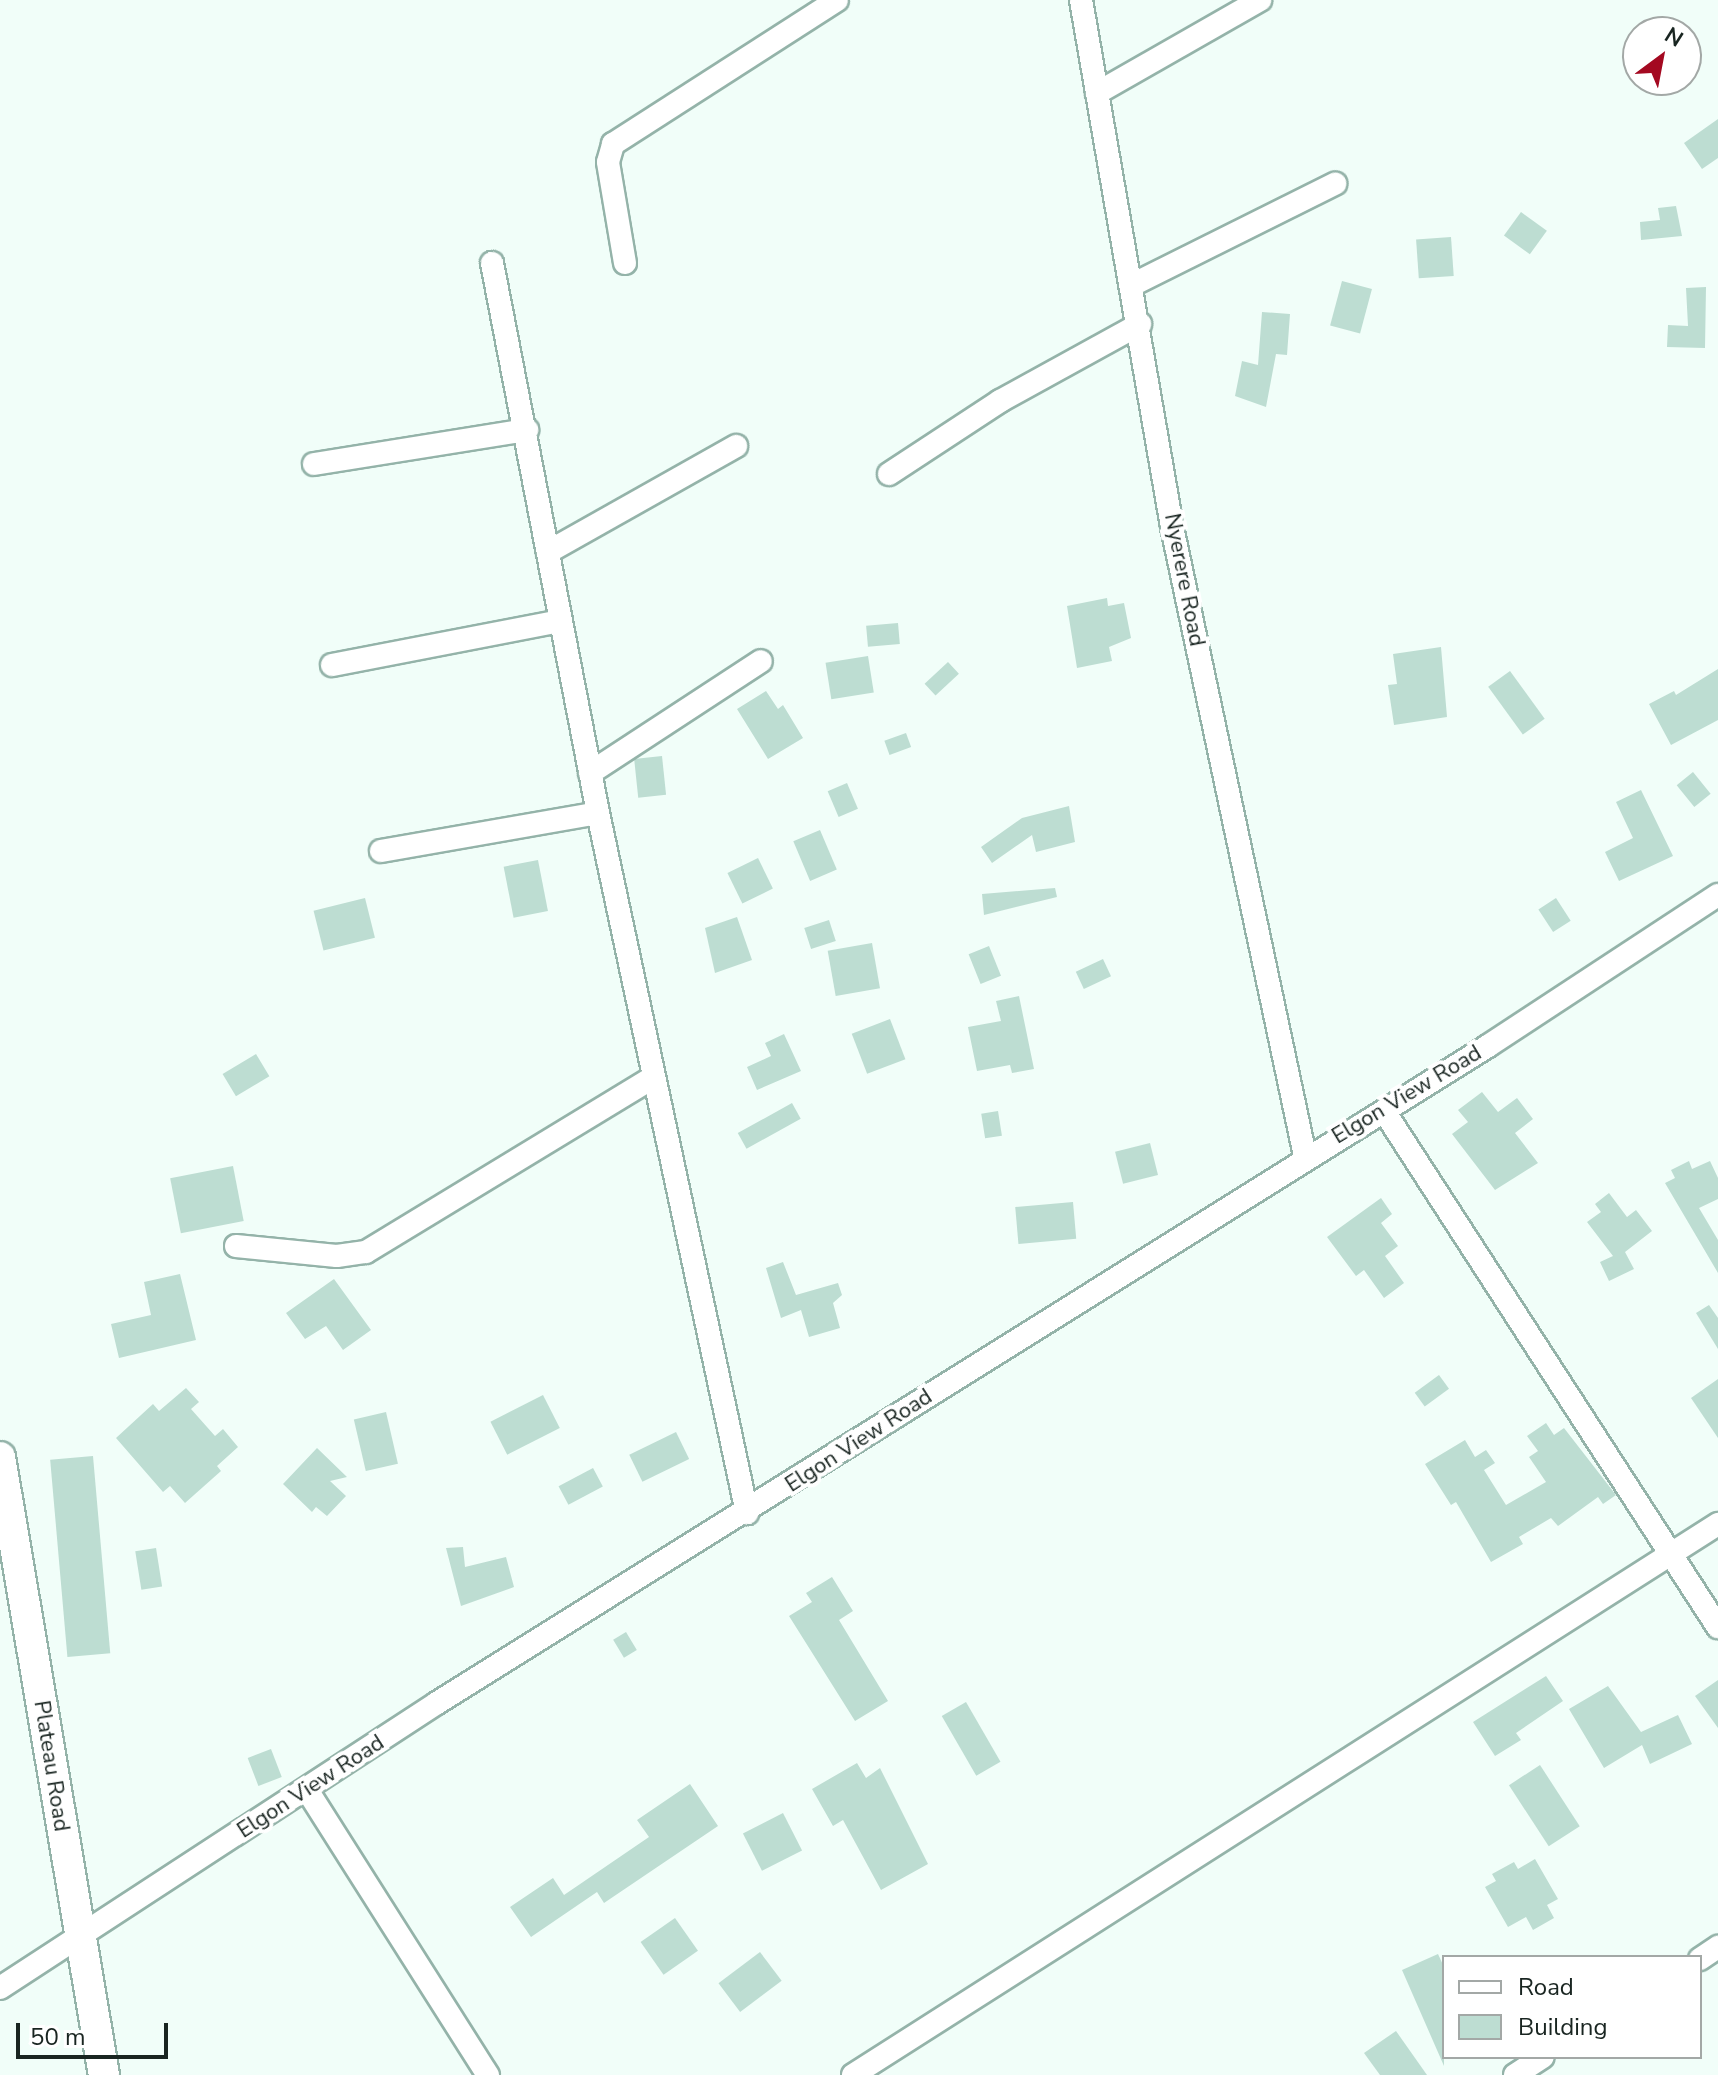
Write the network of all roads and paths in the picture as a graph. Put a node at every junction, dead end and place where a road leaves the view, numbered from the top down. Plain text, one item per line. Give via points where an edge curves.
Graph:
1 (837, 0) edge
2 (1081, 0) edge
3 (1260, 0) edge
4 (1097, 93) junction
5 (1335, 184) dead end
6 (492, 263) dead end
7 (625, 263) dead end
8 (1134, 284) junction
9 (1140, 324) junction
10 (527, 430) junction
11 (736, 446) dead end
12 (314, 464) dead end
13 (889, 474) dead end
14 (548, 552) junction
15 (560, 621) junction
16 (761, 661) dead end
17 (332, 665) dead end
18 (590, 773) junction
19 (598, 813) junction
20 (381, 851) dead end
21 (1718, 895) edge
22 (652, 1078) junction
23 (1384, 1111) junction
24 (1305, 1156) junction
25 (236, 1246) dead end
26 (0, 1457) edge
27 (747, 1513) junction
28 (1718, 1524) edge
29 (8, 1551) edge
30 (1673, 1552) junction
31 (1718, 1627) edge
32 (307, 1790) junction
33 (77, 1940) junction
34 (0, 1988) edge
35 (1540, 2059) edge
36 (104, 2075) edge
37 (488, 2075) edge
38 (853, 2075) edge
39 (1515, 2075) edge

1 - 7 street via 607,152
2 - 4 street, Nyerere Road
3 - 4 street
4 - 8 street, Nyerere Road
5 - 8 street
6 - 10 street
8 - 9 street, Nyerere Road
9 - 13 street via 1000,401
9 - 24 street, Nyerere Road via 1172,527
10 - 12 street
10 - 14 street
11 - 14 street
14 - 15 street
15 - 17 street
15 - 18 street
16 - 18 street
18 - 19 street
19 - 20 street
19 - 22 street
21 - 23 street, Elgon View Road
22 - 25 street via 366,1252 337,1256
22 - 27 street
23 - 24 street, Elgon View Road
23 - 30 street
24 - 27 street, Elgon View Road
26 - 29 street, Plateau Road
27 - 32 street, Elgon View Road
28 - 30 street
29 - 33 street, Plateau Road
30 - 31 street
30 - 38 street
32 - 33 street, Elgon View Road
32 - 37 street
33 - 34 street, Elgon View Road
33 - 36 street, Plateau Road
35 - 39 street

